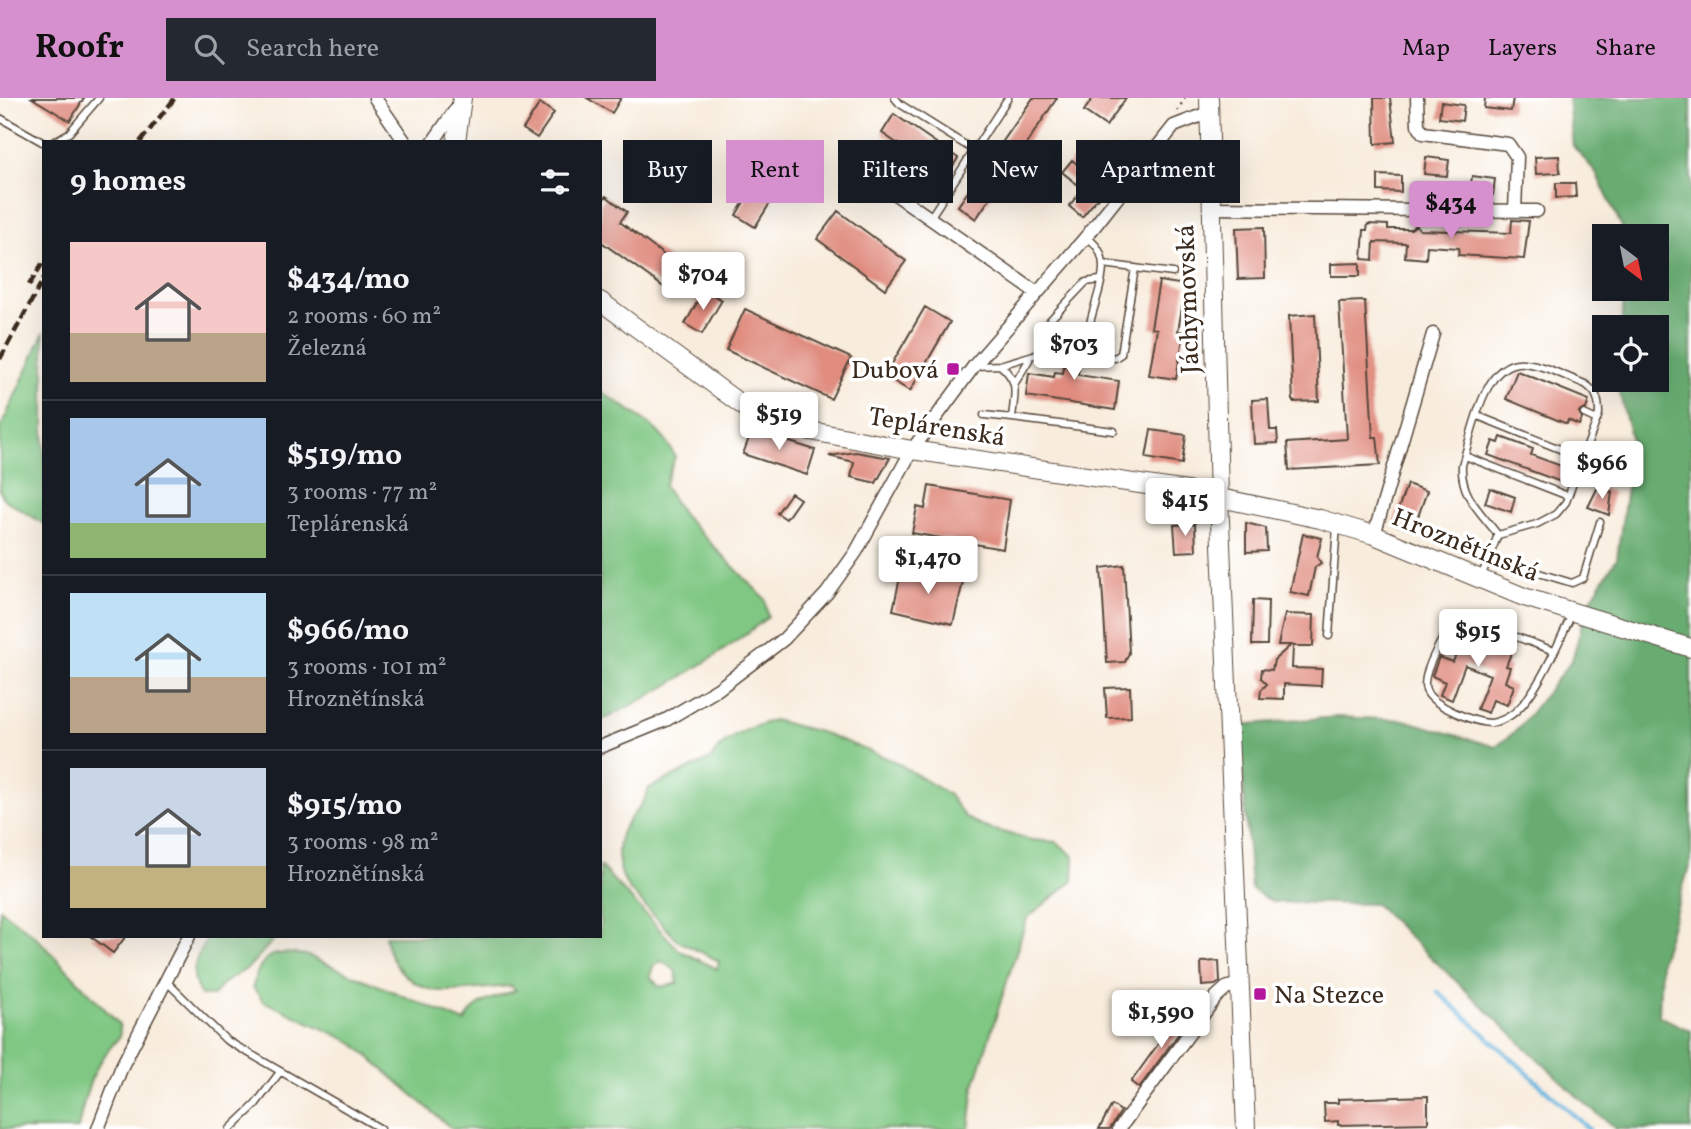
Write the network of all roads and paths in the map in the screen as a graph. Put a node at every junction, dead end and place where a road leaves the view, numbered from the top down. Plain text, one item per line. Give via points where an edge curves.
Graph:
1 (99, 98) edge
2 (375, 98) edge
3 (895, 98) edge
4 (1008, 98) edge
5 (1417, 98) edge
6 (464, 99) edge
7 (1210, 105) edge
8 (0, 118) edge
9 (57, 140) edge
10 (404, 140) edge
11 (434, 140) edge
12 (456, 140) edge
13 (982, 140) edge
14 (42, 142) edge
15 (967, 146) edge
16 (967, 163) edge
17 (908, 203) edge
18 (1210, 208) junction
19 (1515, 211) junction
20 (1537, 211) dead end
21 (930, 218) junction
22 (1086, 237) junction
23 (1103, 264) junction
24 (1135, 268) junction
25 (1173, 273) dead end
26 (1100, 280) junction
27 (1037, 293) junction
28 (602, 302) edge
29 (1433, 334) dead end
30 (1030, 359) junction
31 (1000, 365) junction
32 (974, 366) junction
33 (1016, 383) junction
34 (1584, 414) dead end
35 (984, 415) dead end
36 (1478, 416) junction
37 (1012, 418) junction
38 (1597, 420) junction
39 (1114, 431) dead end
40 (912, 450) junction
41 (1465, 456) junction
42 (1582, 458) junction
43 (1568, 496) junction
44 (1219, 498) junction
45 (1600, 522) dead end
46 (1337, 524) junction
47 (1374, 535) junction
48 (1498, 536) junction
49 (1489, 558) junction
50 (1480, 579) junction
51 (1573, 612) junction
52 (1329, 636) dead end
53 (1691, 648) edge
54 (1555, 651) junction
55 (602, 746) edge
56 (188, 938) edge
57 (166, 981) junction
58 (1241, 983) junction
59 (280, 1072) junction
60 (98, 1129) edge
61 (230, 1129) edge
62 (381, 1129) edge
63 (1119, 1129) edge
64 (1246, 1129) edge

1 - 9 lane via 69,133
2 - 10 street
3 - 15 lane
4 - 13 lane
5 - 19 street via 1418,125 1423,133 1514,148
6 - 11 street
6 - 12 street
7 - 18 street, Jáchymovská
7 - 22 street via 1174,126
8 - 14 lane
16 - 21 lane
17 - 21 street
18 - 19 street
18 - 44 street, Jáchymovská
19 - 20 street
21 - 27 street
22 - 23 lane via 1095,243
22 - 27 street
23 - 24 lane
23 - 26 lane
24 - 25 lane
24 - 26 lane via 1121,354 1115,358 1093,354 1090,349
26 - 30 lane via 1086,282 1051,320 1046,342
27 - 32 street
28 - 40 street, Teplárenská via 746,408 800,429
29 - 47 street
30 - 31 lane
30 - 33 lane
31 - 32 lane
31 - 33 lane
32 - 40 street
33 - 37 lane
34 - 38 lane
35 - 37 lane
36 - 38 lane via 1491,379 1503,367 1521,362 1594,390 1600,401
36 - 41 lane
36 - 42 lane
37 - 39 lane
38 - 42 lane
40 - 44 street, Teplárenská
40 - 55 street via 856,552 827,593 784,639 718,689 666,720
41 - 43 lane
41 - 48 lane via 1463,485
42 - 43 lane
43 - 48 lane via 1546,520
44 - 46 street, Hroznětínská
44 - 58 street, Jáchymovská
45 - 49 lane via 1583,578 1572,583
46 - 47 street, Hroznětínská
46 - 52 lane
47 - 50 street, Hroznětínská
48 - 49 lane
49 - 50 lane
50 - 51 street, Hroznětínská
51 - 53 street, Hroznětínská
51 - 54 lane
54 - 54 lane via 1513,713 1494,723 1435,703 1424,687 1426,673 1458,618
56 - 57 street
57 - 59 lane via 226,1040
57 - 60 street via 122,1066
58 - 63 street via 1216,997
58 - 64 street, Jáchymovská
59 - 61 lane
59 - 62 lane

